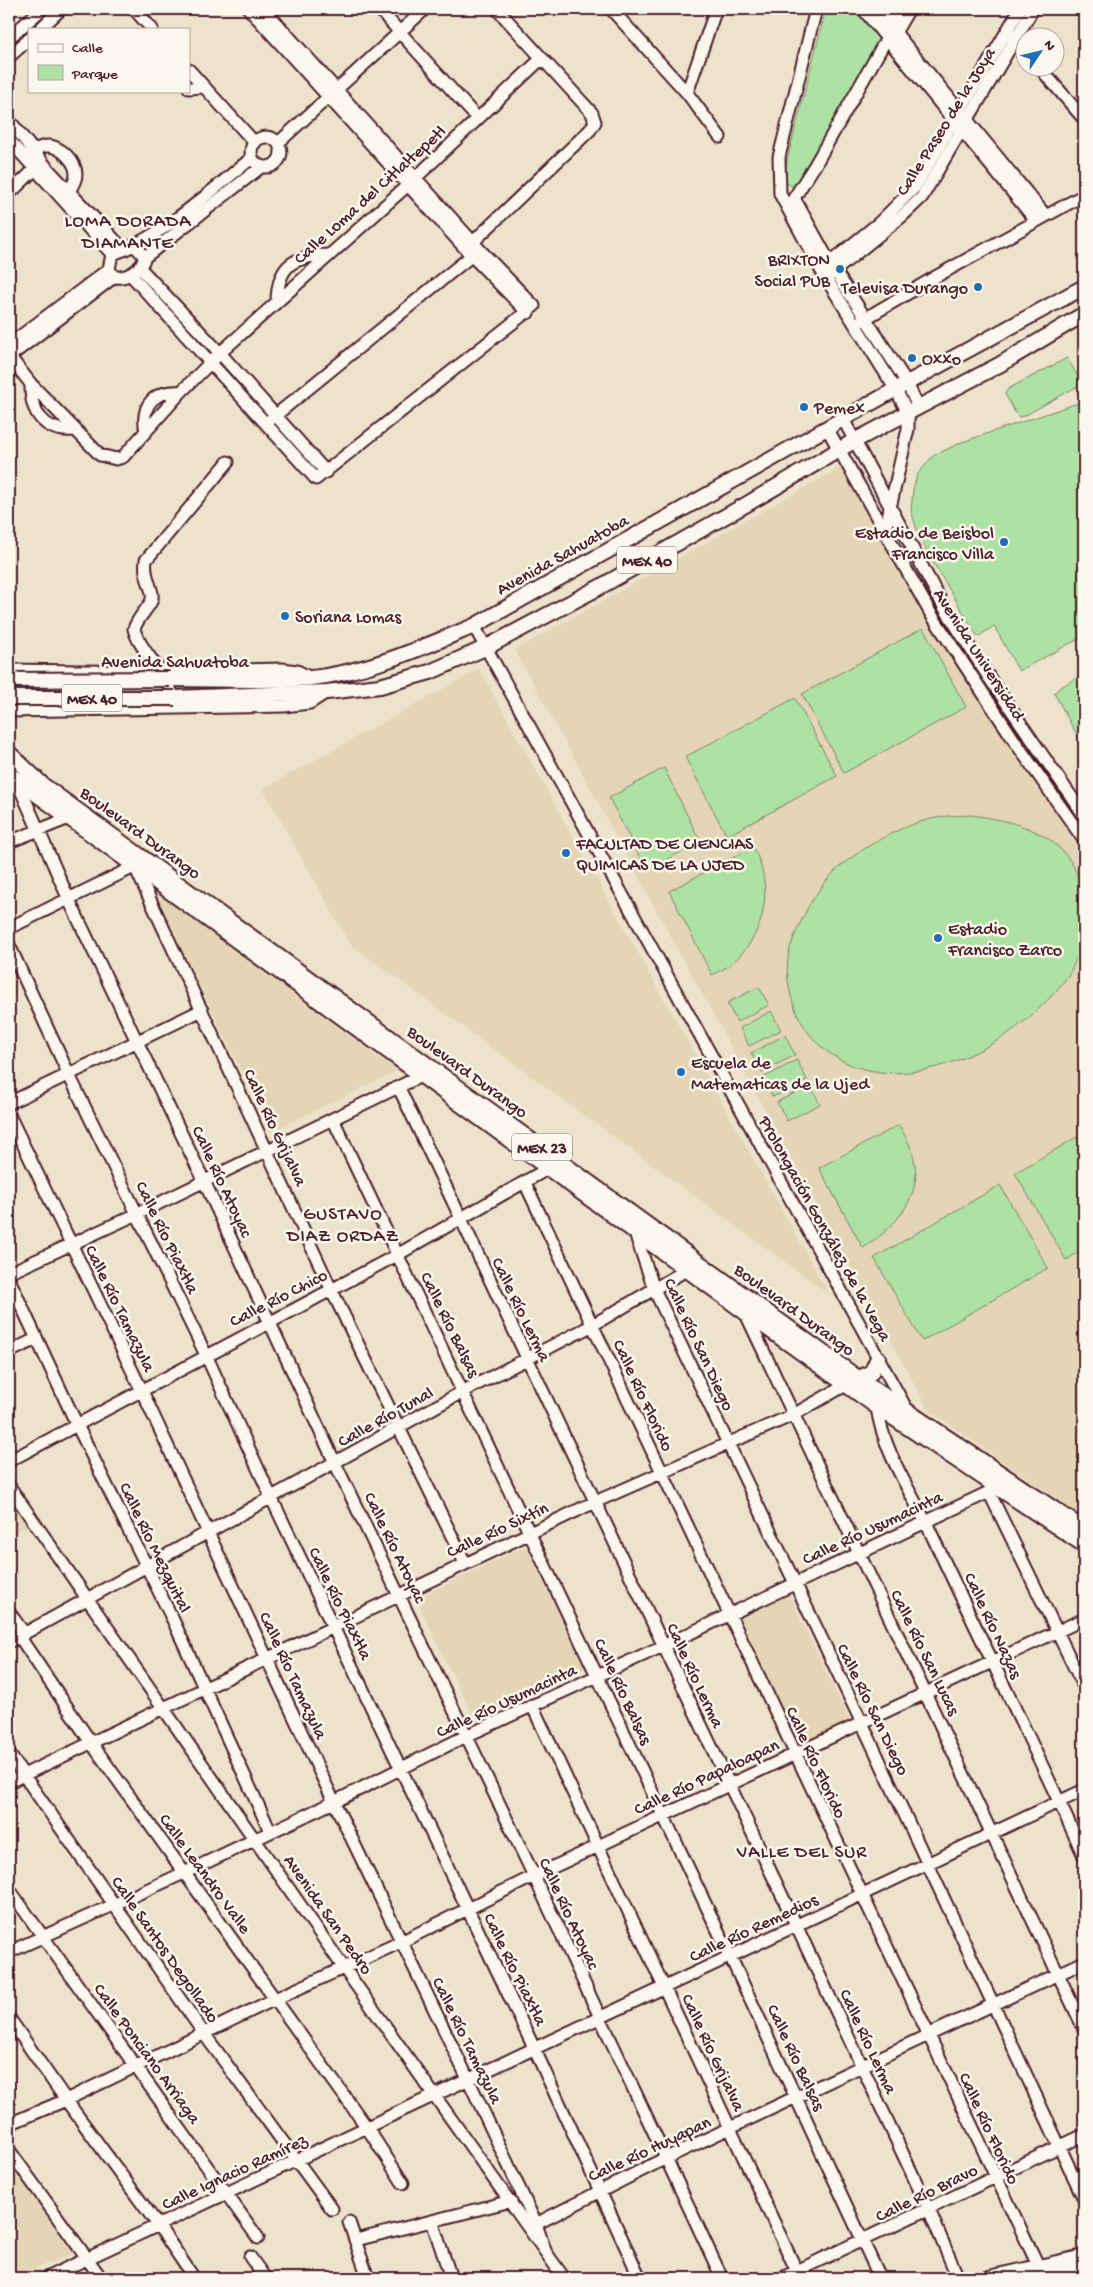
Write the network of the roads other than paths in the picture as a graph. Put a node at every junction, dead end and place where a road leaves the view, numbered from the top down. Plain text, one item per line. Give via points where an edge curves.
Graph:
1 (42, 9) edge
2 (61, 9) edge
3 (134, 9) edge
4 (249, 9) edge
5 (264, 9) edge
6 (379, 9) edge
7 (425, 9) edge
8 (497, 9) edge
9 (611, 9) edge
10 (716, 9) edge
11 (816, 9) edge
12 (863, 9) edge
13 (876, 9) edge
14 (899, 9) edge
15 (909, 9) edge
16 (1020, 9) edge
17 (1033, 9) edge
18 (35, 26) edge
19 (151, 28) edge
20 (28, 29) edge
21 (1007, 31) junction
22 (400, 32) junction
23 (889, 34) junction
24 (9, 38) edge
25 (28, 40) edge
26 (1015, 40) junction
27 (9, 56) edge
28 (541, 60) junction
29 (190, 71) edge
30 (1049, 78) edge
31 (204, 87) junction
32 (190, 88) edge
33 (687, 93) junction
34 (333, 94) junction
35 (960, 111) junction
36 (478, 119) junction
37 (1084, 119) edge
38 (9, 120) edge
39 (954, 121) junction
40 (965, 126) junction
41 (720, 137) dead end
42 (9, 140) edge
43 (255, 143) junction
44 (278, 143) junction
45 (32, 151) junction
46 (257, 162) junction
47 (34, 170) junction
48 (412, 181) junction
49 (68, 192) junction
50 (9, 194) edge
51 (1084, 195) edge
52 (794, 198) junction
53 (782, 199) junction
54 (196, 210) junction
55 (1041, 219) junction
56 (135, 246) junction
57 (475, 249) junction
58 (124, 250) junction
59 (112, 254) junction
60 (329, 255) junction
61 (138, 266) junction
62 (828, 271) junction
63 (112, 273) junction
64 (1084, 287) edge
65 (277, 301) junction
66 (1084, 314) edge
67 (861, 321) junction
68 (220, 353) junction
69 (9, 354) edge
70 (210, 363) junction
71 (31, 384) junction
72 (901, 386) junction
73 (181, 392) junction
74 (913, 410) junction
75 (275, 415) junction
76 (843, 419) junction
77 (266, 424) junction
78 (827, 428) junction
79 (75, 430) junction
80 (146, 432) junction
81 (854, 441) junction
82 (839, 450) junction
83 (228, 462) dead end
84 (326, 472) junction
85 (890, 509) junction
86 (885, 530) junction
87 (944, 607) junction
88 (931, 614) junction
89 (474, 626) junction
90 (485, 648) junction
91 (9, 670) edge
92 (22, 670) junction
93 (164, 675) junction
94 (9, 680) edge
95 (9, 686) edge
96 (173, 703) junction
97 (10, 706) edge
98 (9, 753) edge
99 (13, 778) edge
100 (1081, 811) edge
101 (83, 812) junction
102 (1066, 814) junction
103 (68, 819) junction
104 (38, 832) junction
105 (1084, 840) edge
106 (9, 842) edge
107 (148, 859) junction
108 (135, 867) junction
109 (69, 900) junction
110 (9, 928) edge
111 (9, 945) edge
112 (202, 1010) junction
113 (136, 1041) junction
114 (434, 1070) junction
115 (69, 1075) junction
116 (420, 1077) junction
117 (399, 1088) junction
118 (9, 1103) edge
119 (9, 1115) edge
120 (333, 1119) junction
121 (267, 1150) junction
122 (561, 1161) junction
123 (548, 1170) junction
124 (204, 1181) junction
125 (525, 1183) junction
126 (137, 1214) junction
127 (460, 1220) junction
128 (635, 1233) junction
129 (71, 1244) junction
130 (397, 1255) junction
131 (699, 1262) junction
132 (687, 1270) junction
133 (9, 1273) edge
134 (9, 1279) edge
135 (332, 1289) junction
136 (654, 1289) junction
137 (736, 1290) junction
138 (746, 1314) junction
139 (269, 1321) junction
140 (591, 1326) junction
141 (36, 1340) junction
142 (9, 1352) edge
143 (206, 1355) junction
144 (527, 1358) junction
145 (878, 1358) junction
146 (852, 1381) junction
147 (141, 1389) junction
148 (464, 1392) junction
149 (876, 1407) junction
150 (908, 1412) junction
151 (793, 1415) junction
152 (77, 1425) junction
153 (400, 1427) junction
154 (910, 1428) junction
155 (727, 1443) junction
156 (9, 1461) edge
157 (335, 1463) junction
158 (662, 1473) junction
159 (994, 1483) junction
160 (9, 1486) edge
161 (272, 1499) junction
162 (595, 1502) junction
163 (925, 1521) junction
164 (1084, 1529) edge
165 (530, 1532) junction
166 (207, 1533) junction
167 (1084, 1545) edge
168 (858, 1552) junction
169 (465, 1563) junction
170 (145, 1566) junction
171 (793, 1583) junction
172 (399, 1594) junction
173 (86, 1598) junction
174 (9, 1612) edge
175 (728, 1614) junction
176 (1084, 1619) edge
177 (334, 1627) junction
178 (1057, 1632) junction
179 (17, 1637) edge
180 (663, 1646) junction
181 (268, 1659) junction
182 (992, 1662) junction
183 (597, 1676) junction
184 (205, 1688) junction
185 (1084, 1688) edge
186 (926, 1692) junction
187 (532, 1705) junction
188 (164, 1708) junction
189 (862, 1723) junction
190 (466, 1736) junction
191 (92, 1744) junction
192 (9, 1754) edge
193 (794, 1754) junction
194 (401, 1770) junction
195 (23, 1775) junction
196 (9, 1782) edge
197 (729, 1784) junction
198 (1084, 1790) edge
199 (1060, 1801) junction
200 (334, 1802) junction
201 (664, 1816) junction
202 (270, 1832) junction
203 (991, 1834) junction
204 (254, 1838) junction
205 (599, 1846) junction
206 (1084, 1856) edge
207 (927, 1863) junction
208 (184, 1873) junction
209 (534, 1876) junction
210 (9, 1889) edge
211 (861, 1896) junction
212 (115, 1904) junction
213 (466, 1908) junction
214 (796, 1925) junction
215 (43, 1937) junction
216 (401, 1942) junction
217 (9, 1952) edge
218 (730, 1956) junction
219 (1084, 1962) edge
220 (344, 1968) junction
221 (1058, 1973) junction
222 (665, 1987) junction
223 (275, 1999) junction
224 (994, 2006) junction
225 (599, 2017) junction
226 (9, 2018) edge
227 (1084, 2029) edge
228 (204, 2035) junction
229 (928, 2036) junction
230 (534, 2048) junction
231 (136, 2067) junction
232 (862, 2068) junction
233 (468, 2080) junction
234 (436, 2095) junction
235 (796, 2097) junction
236 (66, 2100) junction
237 (9, 2124) edge
238 (368, 2129) junction
239 (730, 2129) junction
240 (1084, 2135) edge
241 (1060, 2147) junction
242 (9, 2150) edge
243 (666, 2158) junction
244 (297, 2161) junction
245 (994, 2178) junction
246 (403, 2183) dead end
247 (600, 2190) junction
248 (227, 2194) junction
249 (1084, 2199) edge
250 (511, 2201) junction
251 (332, 2209) dead end
252 (929, 2210) junction
253 (432, 2221) junction
254 (349, 2222) dead end
255 (158, 2225) junction
256 (532, 2226) junction
257 (258, 2238) dead end
258 (356, 2240) junction
259 (863, 2241) junction
260 (250, 2257) dead end
261 (1084, 2257) edge
262 (88, 2259) junction
263 (1084, 2270) edge
264 (1040, 2273) edge
265 (798, 2275) edge
266 (46, 2278) edge
267 (101, 2278) edge
268 (194, 2278) edge
269 (265, 2278) edge
270 (368, 2278) edge
271 (449, 2278) edge
272 (564, 2278) edge
273 (640, 2278) edge
274 (722, 2278) edge
275 (782, 2278) edge
276 (880, 2278) edge
277 (958, 2278) edge
278 (989, 2278) edge
279 (1050, 2278) edge

1 - 18 street
2 - 18 street
3 - 19 street
4 - 34 street
5 - 34 street
6 - 22 street
7 - 22 street
8 - 28 street
9 - 33 street
10 - 33 street
11 - 53 street via 780,157 778,184
12 - 23 street
13 - 23 street
14 - 23 street
15 - 23 street
16 - 21 street, Calle Paseo de la Joya
17 - 26 street, Calle Paseo de la Joya
20 - 24 street
21 - 26 street
21 - 35 street, Calle Paseo de la Joya
22 - 34 street
22 - 36 street
23 - 35 street
23 - 39 street
23 - 52 street
25 - 27 street
26 - 40 street, Calle Paseo de la Joya
28 - 36 street, Calle Loma del Citlaltepetl
28 - 57 street via 592,113 595,122
29 - 31 street
30 - 37 street
31 - 32 street
31 - 43 street
33 - 41 street
34 - 44 street
34 - 48 street
35 - 39 street, Calle Paseo de la Joya
35 - 40 street
36 - 48 street, Calle Loma del Citlaltepetl
38 - 45 street
39 - 40 street
39 - 62 street, Calle Paseo de la Joya via 909,194
40 - 55 street
40 - 62 street, Calle Paseo de la Joya via 922,197 901,217
42 - 47 street
43 - 44 street via 269,138
43 - 46 street via 251,153
44 - 46 street via 281,154 277,164 266,168
45 - 49 street
45 - 49 street via 48,145 66,156 76,173
46 - 54 street
47 - 50 street
47 - 59 street
48 - 57 street
48 - 60 street, Calle Loma del Citlaltepetl
49 - 58 street
51 - 55 street
52 - 53 street
52 - 62 street
53 - 62 street
54 - 56 street
54 - 61 street
55 - 67 street
56 - 58 street
56 - 61 street
57 - 75 street
57 - 84 street via 531,309
58 - 59 street
59 - 63 street
60 - 65 street, Calle Loma del Citlaltepetl
60 - 65 street via 308,255 290,264 279,279
61 - 63 street
61 - 68 street
61 - 70 street
62 - 67 street
63 - 69 street
64 - 72 main road, Avenida Sahuatoba / MEX 40
65 - 68 street, Calle Loma del Citlaltepetl
66 - 74 main road, Avenida Sahuatoba / MEX 40 via 999,365
67 - 72 street
68 - 70 street, Calle Loma del Citlaltepetl
68 - 75 street
69 - 71 street
70 - 73 street, Calle Loma del Citlaltepetl
70 - 77 street
71 - 79 street
71 - 79 street via 32,404 40,418 59,430
72 - 74 street
72 - 76 main road, Avenida Sahuatoba / MEX 40
73 - 80 street, Calle Loma del Citlaltepetl
73 - 80 street via 163,392 150,403 144,415
74 - 81 main road, Avenida Sahuatoba / MEX 40
74 - 85 street
75 - 77 street
75 - 84 street
76 - 78 main road, Avenida Sahuatoba / MEX 40
76 - 81 street, Avenida Universidad
77 - 84 street via 316,479
78 - 82 street, Avenida Universidad
78 - 89 main road, Avenida Sahuatoba / MEX 40
79 - 80 street, Calle Loma del Citlaltepetl via 100,455 116,460 130,451
81 - 82 main road, Avenida Sahuatoba / MEX 40
81 - 85 street, Avenida Universidad
82 - 86 street, Avenida Universidad
82 - 90 main road, Avenida Sahuatoba / MEX 40
83 - 93 street via 146,560 144,573 153,597 138,616 134,629 142,649
85 - 86 street
85 - 87 street, Avenida Universidad
86 - 88 street, Avenida Universidad
87 - 88 street
87 - 100 street, Avenida Universidad
88 - 102 street, Avenida Universidad
89 - 90 street, Prolongación González de la Vega
89 - 93 main road, Avenida Sahuatoba / MEX 40 via 369,666 311,678
90 - 96 main road, Avenida Sahuatoba / MEX 40 via 430,672 380,686
90 - 145 street, Prolongación González de la Vega
91 - 92 street
92 - 93 street
92 - 95 street
93 - 94 main road, Avenida Sahuatoba / MEX 40, bridge
93 - 96 street via 171,687
96 - 97 main road, Avenida Sahuatoba / MEX 40, bridge
98 - 101 main road, Boulevard Durango / MEX 23 via 44,786
99 - 103 main road, Boulevard Durango / MEX 23
99 - 104 street, Calle Río Atoyac
100 - 102 street
101 - 103 street
101 - 107 main road, Boulevard Durango / MEX 23
102 - 105 street, Avenida Universidad
103 - 104 street
103 - 108 main road, Boulevard Durango / MEX 23
104 - 106 street
104 - 109 street, Calle Río Atoyac
107 - 108 street
107 - 114 main road, Boulevard Durango / MEX 23
108 - 109 street
108 - 112 street, Calle Río Grijalva
108 - 116 main road, Boulevard Durango / MEX 23
109 - 110 street
109 - 113 street, Calle Río Atoyac
111 - 115 street, Calle Río Piaxtla
112 - 113 street
112 - 121 street, Calle Río Grijalva
113 - 115 street
113 - 124 street, Calle Río Atoyac
114 - 116 street
114 - 122 main road, Boulevard Durango / MEX 23
115 - 118 street
115 - 126 street, Calle Río Piaxtla
116 - 117 street
116 - 123 main road, Boulevard Durango / MEX 23
117 - 120 street
117 - 127 street, Calle Río Lerma
119 - 129 street, Calle Río Tamazula
120 - 121 street
120 - 130 street, Calle Río Balsas
121 - 124 street
121 - 135 street, Calle Río Grijalva
122 - 123 street, Calle Río Chico
122 - 131 main road, Boulevard Durango / MEX 23
123 - 125 street, Calle Río Chico
123 - 128 main road, Boulevard Durango / MEX 23
124 - 126 street
124 - 139 street, Calle Río Atoyac
125 - 127 street, Calle Río Chico
125 - 140 street, Calle Río Florido
126 - 129 street
126 - 143 street, Calle Río Piaxtla
127 - 130 street, Calle Río Chico
127 - 144 street, Calle Río Lerma
128 - 132 main road, Boulevard Durango / MEX 23
128 - 136 street, Calle Río San Diego
129 - 133 street
129 - 147 street, Calle Río Tamazula
130 - 135 street, Calle Río Chico
130 - 148 street, Calle Río Balsas
131 - 132 street, Calle Río Tunal
131 - 137 main road, Boulevard Durango / MEX 23
132 - 136 street, Calle Río Tunal
132 - 138 main road, Boulevard Durango / MEX 23
134 - 141 street, Calle Río Mezquital
135 - 139 street, Calle Río Chico
135 - 153 street, Calle Río Grijalva
136 - 140 street, Calle Río Tunal
136 - 155 street, Calle Río San Diego
137 - 138 street, Calle Río San Lucas
137 - 146 main road, Boulevard Durango / MEX 23
138 - 146 main road, Boulevard Durango / MEX 23
138 - 151 street, Calle Río San Lucas
139 - 143 street, Calle Río Chico
139 - 157 street, Calle Río Atoyac
140 - 144 street, Calle Río Tunal
140 - 158 street, Calle Río Florido
141 - 142 street
141 - 152 street, Calle Río Mezquital
143 - 147 street, Calle Río Chico
143 - 161 street, Calle Río Piaxtla
144 - 148 street, Calle Río Tunal
144 - 162 street, Calle Río Lerma
145 - 146 main road via 871,1373
145 - 150 street, Prolongación González de la Vega
146 - 149 main road, Boulevard Durango / MEX 23
146 - 150 main road, Boulevard Durango / MEX 23
146 - 151 street, Calle Río Sixtín
147 - 152 street, Calle Río Chico
147 - 166 street, Calle Río Tamazula
148 - 153 street, Calle Río Tunal
148 - 165 street, Calle Río Balsas
149 - 154 main road, Boulevard Durango / MEX 23
149 - 163 street, Calle Río Nazas via 884,1439
150 - 154 street, Prolongación González de la Vega
150 - 159 main road, Boulevard Durango / MEX 23
151 - 155 street, Calle Río Sixtín
151 - 168 street, Calle Río San Lucas
152 - 156 street, Calle Río Chico
152 - 170 street, Calle Río Mezquital
153 - 157 street, Calle Río Tunal
153 - 169 street, Calle Río Grijalva
154 - 159 main road, Boulevard Durango / MEX 23
155 - 158 street, Calle Río Sixtín
155 - 171 street, Calle Río San Diego
157 - 161 street, Calle Río Tunal
157 - 172 street, Calle Río Atoyac
158 - 162 street, Calle Río Sixtín
158 - 175 street, Calle Río Florido
159 - 163 street, Calle Río Usumacinta
159 - 164 main road, Boulevard Durango / MEX 23
159 - 167 main road, Boulevard Durango / MEX 23
159 - 178 street
160 - 173 street, Avenida San Pedro
161 - 166 street, Calle Río Tunal
161 - 177 street, Calle Río Piaxtla
162 - 165 street, Calle Río Sixtín
162 - 180 street, Calle Río Lerma
163 - 168 street, Calle Río Usumacinta
163 - 182 street, Calle Río Nazas
165 - 169 street, Calle Río Sixtín
165 - 183 street, Calle Río Balsas
166 - 170 street, Calle Río Tunal
166 - 181 street, Calle Río Tamazula
168 - 171 street, Calle Río Usumacinta
168 - 186 street, Calle Río San Lucas
169 - 172 street, Calle Río Sixtín
170 - 173 street, Calle Río Tunal
170 - 184 street, Calle Río Mezquital
171 - 175 street, Calle Río Usumacinta
171 - 189 street, Calle Río San Diego
172 - 177 street, Calle Río Sixtín
172 - 190 street, Calle Río Atoyac
173 - 179 street, Calle Río Tunal
173 - 188 street, Avenida San Pedro
174 - 179 street, Calle Leandro Valle
175 - 180 street, Calle Río Usumacinta
175 - 193 street, Calle Río Florido
176 - 178 street, Calle Río Papaloapan
177 - 181 street, Calle Río Sixtín
177 - 194 street, Calle Río Piaxtla
178 - 182 street, Calle Río Papaloapan
178 - 185 street
179 - 191 street, Calle Leandro Valle
180 - 183 street, Calle Río Usumacinta
180 - 197 street, Calle Río Lerma
181 - 184 street, Calle Río Sixtín
181 - 200 street, Calle Río Tamazula
182 - 186 street, Calle Río Papaloapan
182 - 199 street, Calle Río Nazas
183 - 187 street, Calle Río Usumacinta
183 - 201 street, Calle Río Balsas
184 - 188 street, Calle Río Sixtín
184 - 202 street, Calle Río Mezquital
186 - 189 street, Calle Río Papaloapan
186 - 203 street, Calle Río San Lucas
187 - 190 street, Calle Río Usumacinta
187 - 205 street, Calle Río Grijalva
188 - 191 street, Calle Río Sixtín
188 - 204 street, Avenida San Pedro
189 - 193 street, Calle Río Papaloapan
189 - 207 street, Calle Río San Diego
190 - 194 street, Calle Río Usumacinta
190 - 209 street, Calle Río Atoyac
191 - 195 street, Calle Río Sixtín
191 - 208 street, Calle Leandro Valle
192 - 195 street, Calle Santos Degollado
193 - 197 street, Calle Río Papaloapan
193 - 211 street, Calle Río Florido
194 - 200 street, Calle Río Usumacinta
194 - 213 street, Calle Río Piaxtla
195 - 196 street, Calle Río Sixtín
195 - 212 street, Calle Santos Degollado
197 - 201 street, Calle Río Papaloapan
197 - 214 street, Calle Río Lerma
198 - 199 street, Calle Río Remedios
199 - 203 street, Calle Río Remedios
199 - 206 street, Calle Río Nazas
200 - 202 street, Calle Río Usumacinta
200 - 216 street, Calle Río Tamazula
201 - 205 street, Calle Río Papaloapan
201 - 218 street, Calle Río Balsas
202 - 204 street, Calle Río Usumacinta
203 - 207 street, Calle Río Remedios
203 - 221 street, Calle Río San Lucas
204 - 208 street, Calle Río Usumacinta
204 - 220 street, Avenida San Pedro
205 - 209 street, Calle Río Papaloapan
205 - 222 street, Calle Río Grijalva
207 - 211 street, Calle Río Remedios
207 - 224 street, Calle Río San Diego
208 - 212 street, Calle Río Usumacinta
208 - 223 street, Calle Leandro Valle
209 - 213 street, Calle Río Papaloapan
209 - 225 street, Calle Río Atoyac
210 - 215 street, Calle Ponciano Arriaga
211 - 214 street, Calle Río Remedios
211 - 229 street, Calle Río Florido
212 - 215 street, Calle Río Usumacinta
212 - 228 street, Calle Santos Degollado
213 - 216 street, Calle Río Papaloapan
213 - 230 street, Calle Río Piaxtla
214 - 218 street, Calle Río Remedios
214 - 232 street, Calle Río Lerma
215 - 217 street, Calle Río Usumacinta
215 - 231 street, Calle Ponciano Arriaga
216 - 220 street, Calle Río Papaloapan
216 - 233 street, Calle Río Tamazula
218 - 222 street, Calle Río Remedios
218 - 235 street, Calle Río Balsas
219 - 221 street, Calle Río Huyapan
220 - 223 street, Calle Río Papaloapan
220 - 234 street, Avenida San Pedro
221 - 224 street, Calle Río Huyapan
221 - 227 street, Calle Río San Lucas
222 - 225 street, Calle Río Remedios
222 - 239 street, Calle Río Grijalva
223 - 228 street, Calle Río Papaloapan
223 - 238 street, Calle Leandro Valle
224 - 229 street, Calle Río Huyapan
224 - 241 street, Calle Río San Diego
225 - 230 street, Calle Río Remedios
225 - 243 street, Calle Río Atoyac
226 - 236 street
228 - 231 street, Calle Río Papaloapan
228 - 244 street, Calle Santos Degollado
229 - 232 street, Calle Río Huyapan
229 - 245 street, Calle Río Florido
230 - 233 street, Calle Río Remedios
230 - 247 street, Calle Río Piaxtla
231 - 236 street, Calle Río Papaloapan
231 - 248 street, Calle Ponciano Arriaga
232 - 235 street, Calle Río Huyapan
232 - 252 street, Calle Río Lerma
233 - 234 street, Calle Río Remedios
233 - 256 street, Calle Río Tamazula
234 - 238 street, Calle Ignacio Ramírez
234 - 250 street, Avenida San Pedro
235 - 239 street, Calle Río Huyapan
235 - 259 street, Calle Río Balsas
236 - 237 street, Calle Río Papaloapan
236 - 255 street
238 - 244 street, Calle Ignacio Ramírez
238 - 246 street, Calle Leandro Valle
239 - 243 street, Calle Río Huyapan
239 - 265 street, Calle Río Grijalva
240 - 241 street, Calle Río Bravo
241 - 245 street, Calle Río Bravo
241 - 249 street, Calle Río San Diego
242 - 262 street
243 - 247 street, Calle Río Huyapan
243 - 274 street, Calle Río Atoyac
244 - 248 street, Calle Ignacio Ramírez
244 - 251 street, Calle Santos Degollado
245 - 252 street, Calle Río Bravo
245 - 264 street, Calle Río Florido
247 - 256 street, Calle Río Huyapan
247 - 273 street, Calle Río Piaxtla
248 - 255 street, Calle Ignacio Ramírez
248 - 257 street, Calle Ponciano Arriaga
250 - 253 street
250 - 256 street, Avenida San Pedro
252 - 259 street, Calle Río Bravo
252 - 277 street, Calle Río Lerma
253 - 258 street
253 - 271 street
254 - 258 street
255 - 262 street, Calle Ignacio Ramírez
255 - 268 street
256 - 272 street, Calle Río Tamazula
258 - 270 street
259 - 265 street, Calle Río Bravo
259 - 276 street, Calle Río Balsas
260 - 269 street
261 - 264 main road
262 - 266 street, Calle Ignacio Ramírez
262 - 267 street
263 - 279 main road
264 - 278 main road
265 - 275 street, Calle Río Bravo

